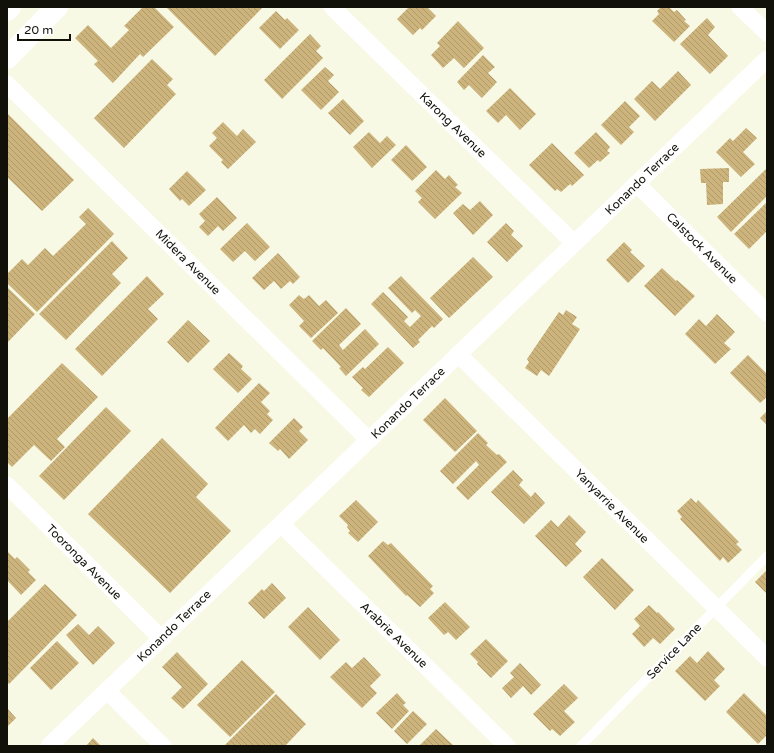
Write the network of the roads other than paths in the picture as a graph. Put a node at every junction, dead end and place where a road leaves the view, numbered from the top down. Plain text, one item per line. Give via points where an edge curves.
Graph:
1 (10, 7) edge
2 (57, 7) edge
3 (332, 7) edge
4 (740, 7) edge
5 (7, 10) edge
6 (767, 33) edge
7 (7, 58) edge
8 (767, 59) edge
9 (7, 84) edge
10 (637, 184) junction
11 (574, 243) junction
12 (767, 313) edge
13 (458, 354) junction
14 (369, 440) junction
15 (7, 485) edge
16 (281, 524) junction
17 (767, 556) edge
18 (716, 608) junction
19 (161, 638) junction
20 (767, 658) edge
21 (107, 691) junction
22 (49, 746) edge
23 (163, 746) edge
24 (507, 746) edge
25 (581, 746) edge

1 - 5 main road
2 - 7 main road
3 - 11 street, Karong Avenue
4 - 6 street
8 - 10 street, Konando Terrace
9 - 14 street, Midera Avenue
10 - 11 street, Konando Terrace
10 - 12 street, Calstock Avenue
11 - 13 street, Konando Terrace
13 - 14 street, Konando Terrace
13 - 18 street, Yanyarrie Avenue
14 - 16 street, Konando Terrace
15 - 19 street, Tooronga Avenue
16 - 19 street, Konando Terrace
16 - 24 street, Arabrie Avenue
17 - 18 lane, Service Lane
18 - 20 street, Yanyarrie Avenue
18 - 25 lane, Service Lane
19 - 21 street, Konando Terrace
21 - 22 street, Konando Terrace
21 - 23 street

